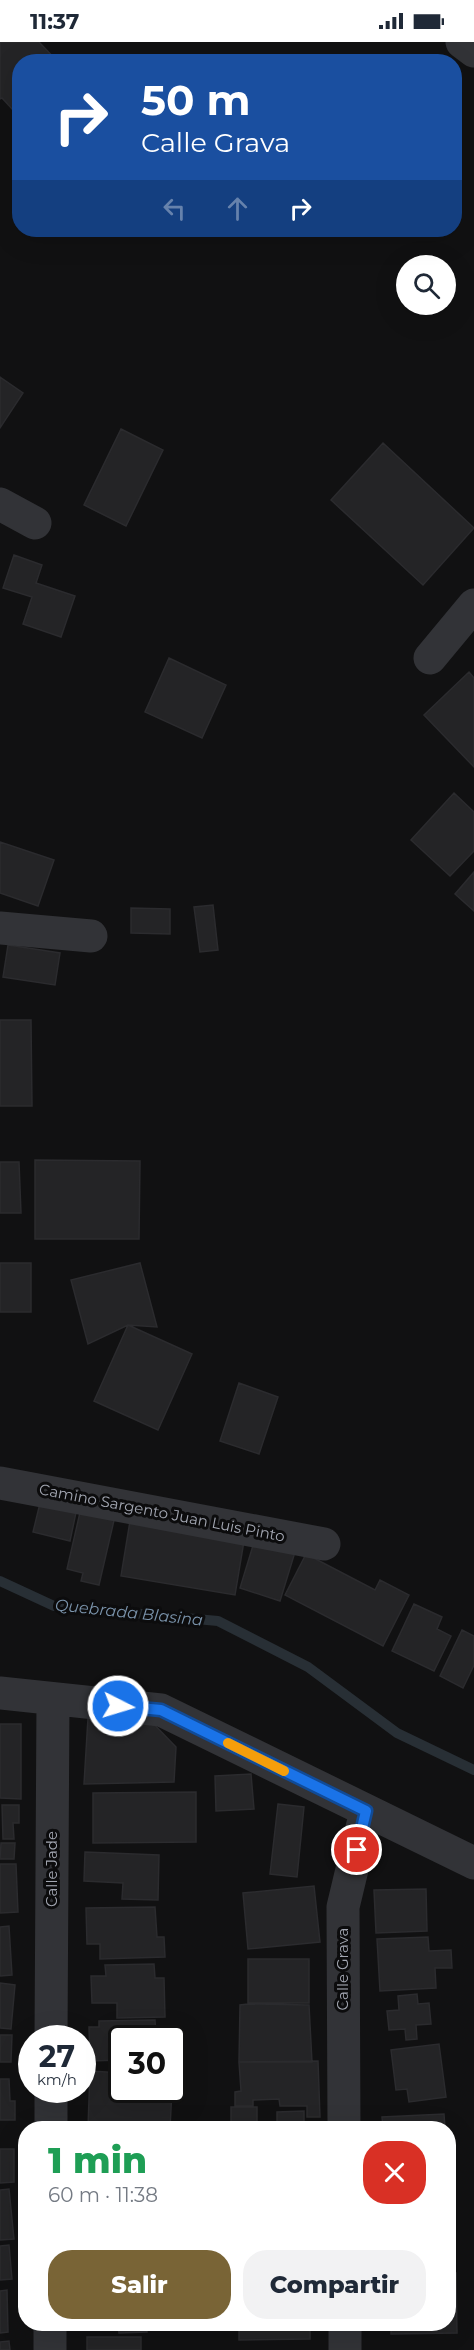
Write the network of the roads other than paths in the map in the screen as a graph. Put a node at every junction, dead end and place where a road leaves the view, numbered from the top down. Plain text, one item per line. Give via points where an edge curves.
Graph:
1 (462, 42) edge
2 (474, 51) edge
3 (0, 504) edge
4 (35, 523) dead end
5 (474, 605) edge
6 (430, 658) dead end
7 (0, 928) edge
8 (91, 936) dead end
9 (0, 1482) edge
10 (324, 1544) dead end
11 (0, 1693) edge
12 (53, 1700) junction
13 (366, 1811) junction
14 (474, 1863) edge
15 (51, 2025) edge
16 (51, 2103) edge
17 (51, 2121) edge
18 (344, 2121) edge
19 (50, 2331) edge
20 (345, 2331) edge
21 (50, 2350) edge
22 (345, 2350) edge

1 - 2 street
3 - 4 street
5 - 6 street
7 - 8 street
9 - 10 street, Camino Sargento Juan Luis Pinto
11 - 12 street
12 - 13 street via 161,1710
12 - 15 street, Calle Jade
13 - 14 street
13 - 18 street, Calle Grava via 343,1907
16 - 17 street
19 - 21 street
20 - 22 street

